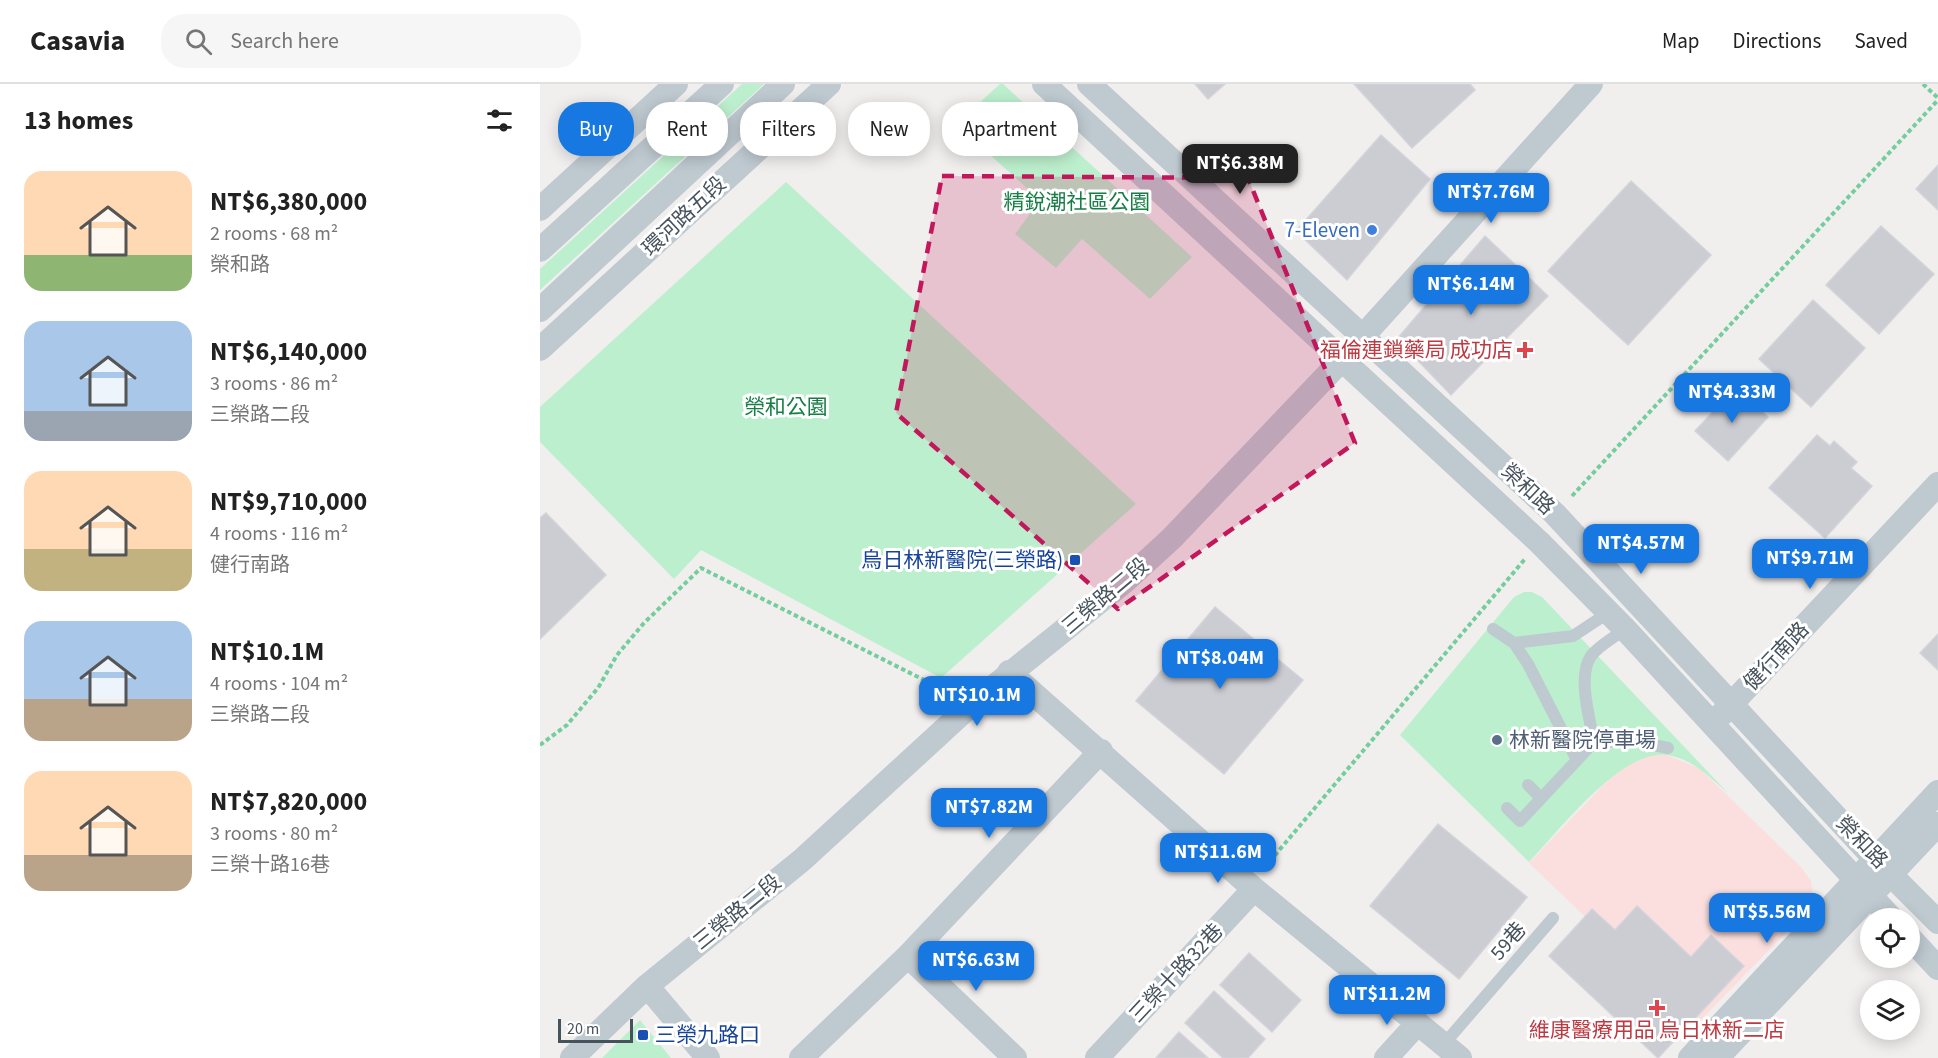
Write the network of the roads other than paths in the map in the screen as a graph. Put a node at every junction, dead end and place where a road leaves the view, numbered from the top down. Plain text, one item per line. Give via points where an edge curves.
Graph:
1 (676, 84) edge
2 (722, 84) edge
3 (783, 84) edge
4 (829, 84) edge
5 (1044, 84) edge
6 (1089, 84) edge
7 (1591, 84) edge
8 (540, 208) edge
9 (540, 250) edge
10 (540, 310) edge
11 (1361, 337) junction
12 (540, 349) edge
13 (1342, 357) junction
14 (1938, 484) edge
15 (1608, 612) junction
16 (1493, 629) dead end
17 (1625, 629) junction
18 (1514, 643) junction
19 (1009, 672) junction
20 (1732, 703) junction
21 (1713, 724) junction
22 (1594, 742) junction
23 (1668, 748) dead end
24 (1101, 751) junction
25 (1576, 758) junction
26 (1528, 786) dead end
27 (1938, 792) edge
28 (1541, 798) junction
29 (1507, 808) dead end
30 (1938, 824) edge
31 (1883, 866) junction
32 (1252, 887) junction
33 (1862, 887) junction
34 (1882, 908) edge
35 (1553, 918) dead end
36 (1938, 922) edge
37 (1920, 949) edge
38 (908, 956) junction
39 (1938, 968) edge
40 (647, 986) junction
41 (1418, 1023) junction
42 (1452, 1051) edge
43 (573, 1058) edge
44 (708, 1058) edge
45 (801, 1058) edge
46 (1015, 1058) edge
47 (1097, 1058) edge
48 (1386, 1058) edge
49 (1690, 1058) edge
50 (1717, 1058) edge

1 - 8 street
2 - 9 street
3 - 10 street, 環河路五段
4 - 12 street, 環河路五段
5 - 13 street, 榮和路
6 - 11 street, 榮和路
7 - 11 street, 三榮路二段
11 - 13 street, 三榮路二段
11 - 20 street, 榮和路 via 1555,514
13 - 15 street, 榮和路
13 - 19 street, 三榮路二段 via 1172,538 1077,622
14 - 20 street, 健行南路
15 - 17 street, 榮和路
15 - 18 lane via 1573,636
16 - 18 lane
17 - 21 street, 榮和路
17 - 22 lane via 1591,657 1586,672 1586,699
18 - 25 lane
19 - 24 street
19 - 40 street, 三榮路二段 via 802,860
20 - 21 street, 健行南路
20 - 31 street, 榮和路
21 - 33 street, 榮和路
22 - 23 lane via 1634,741
22 - 25 lane
24 - 32 street
24 - 38 street
25 - 28 lane
26 - 28 lane
27 - 31 street
28 - 29 lane via 1520,821
30 - 31 street
31 - 33 street
31 - 36 street, 榮和路
32 - 41 street
32 - 47 street, 三榮十路32巷
33 - 34 street, 榮和路
33 - 49 street
33 - 50 street
35 - 42 lane, 59巷
37 - 39 street
38 - 45 street
38 - 46 street
40 - 43 street, 三榮路二段
40 - 44 street
41 - 42 street
41 - 48 street

